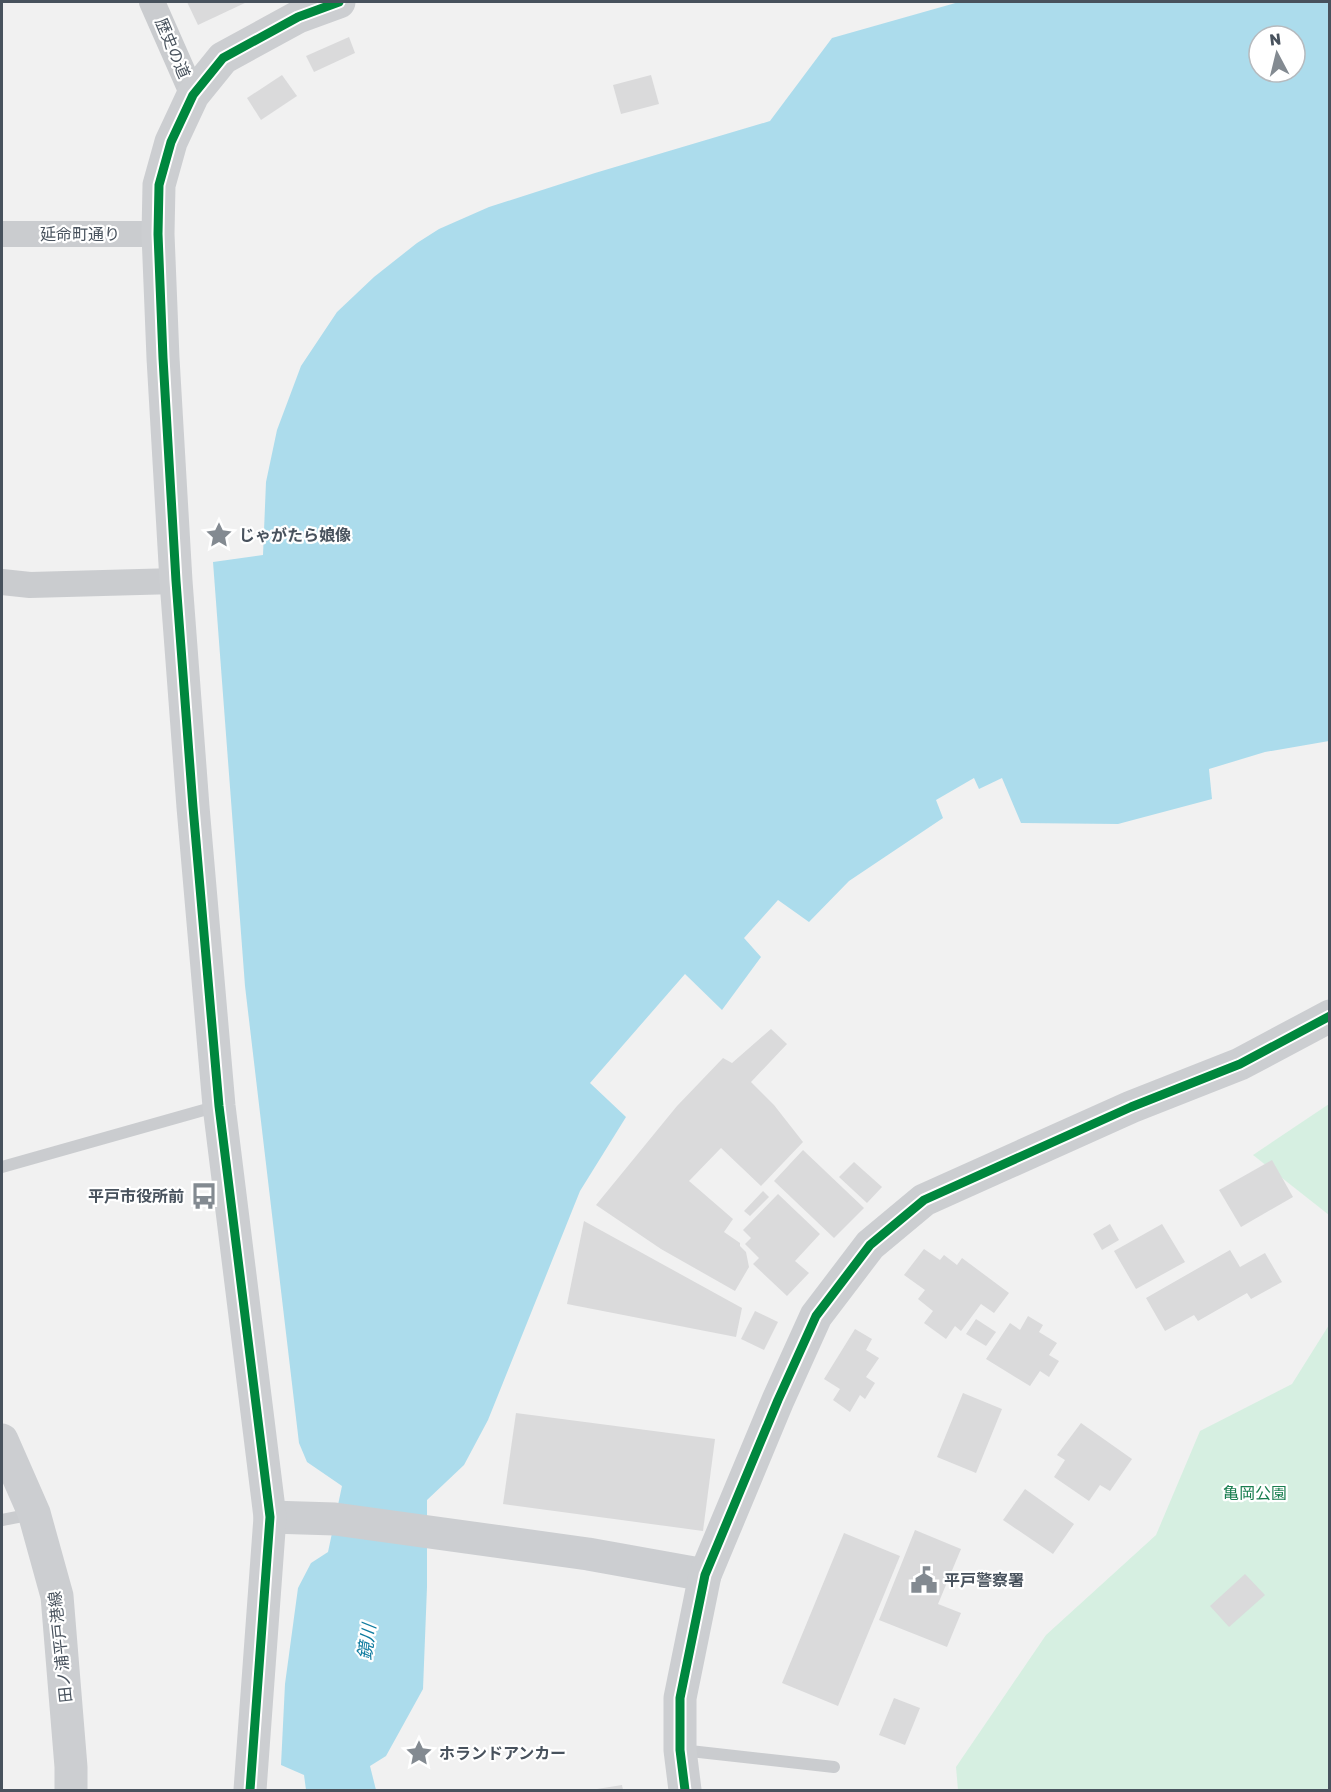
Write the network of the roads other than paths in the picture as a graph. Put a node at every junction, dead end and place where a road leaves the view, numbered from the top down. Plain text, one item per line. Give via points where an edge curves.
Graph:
1 (152, 2) edge
2 (339, 2) edge
3 (193, 95) junction
4 (2, 234) edge
5 (158, 234) junction
6 (176, 581) junction
7 (2, 582) edge
8 (1329, 1016) edge
9 (219, 1106) junction
10 (2, 1167) edge
11 (2, 1440) edge
12 (34, 1513) junction
13 (270, 1517) junction
14 (2, 1520) edge
15 (705, 1575) junction
16 (680, 1750) junction
17 (834, 1767) dead end
18 (71, 1791) edge
19 (250, 1791) edge
20 (685, 1791) edge

1 - 3 street, 歴史の道
2 - 3 street via 298,17 223,58
3 - 5 street via 171,142 159,185
4 - 5 street, 延命町通り
5 - 6 street
6 - 7 street via 30,585
6 - 9 street
8 - 15 street via 1240,1064 1131,1107 924,1200 870,1245 816,1316
9 - 10 lane
9 - 13 street
11 - 12 street, 田ノ浦平戸港線
12 - 14 lane
12 - 18 street, 田ノ浦平戸港線 via 57,1596
13 - 15 street via 335,1519 464,1536
13 - 19 street
15 - 16 street via 680,1698
16 - 17 lane
16 - 20 street

